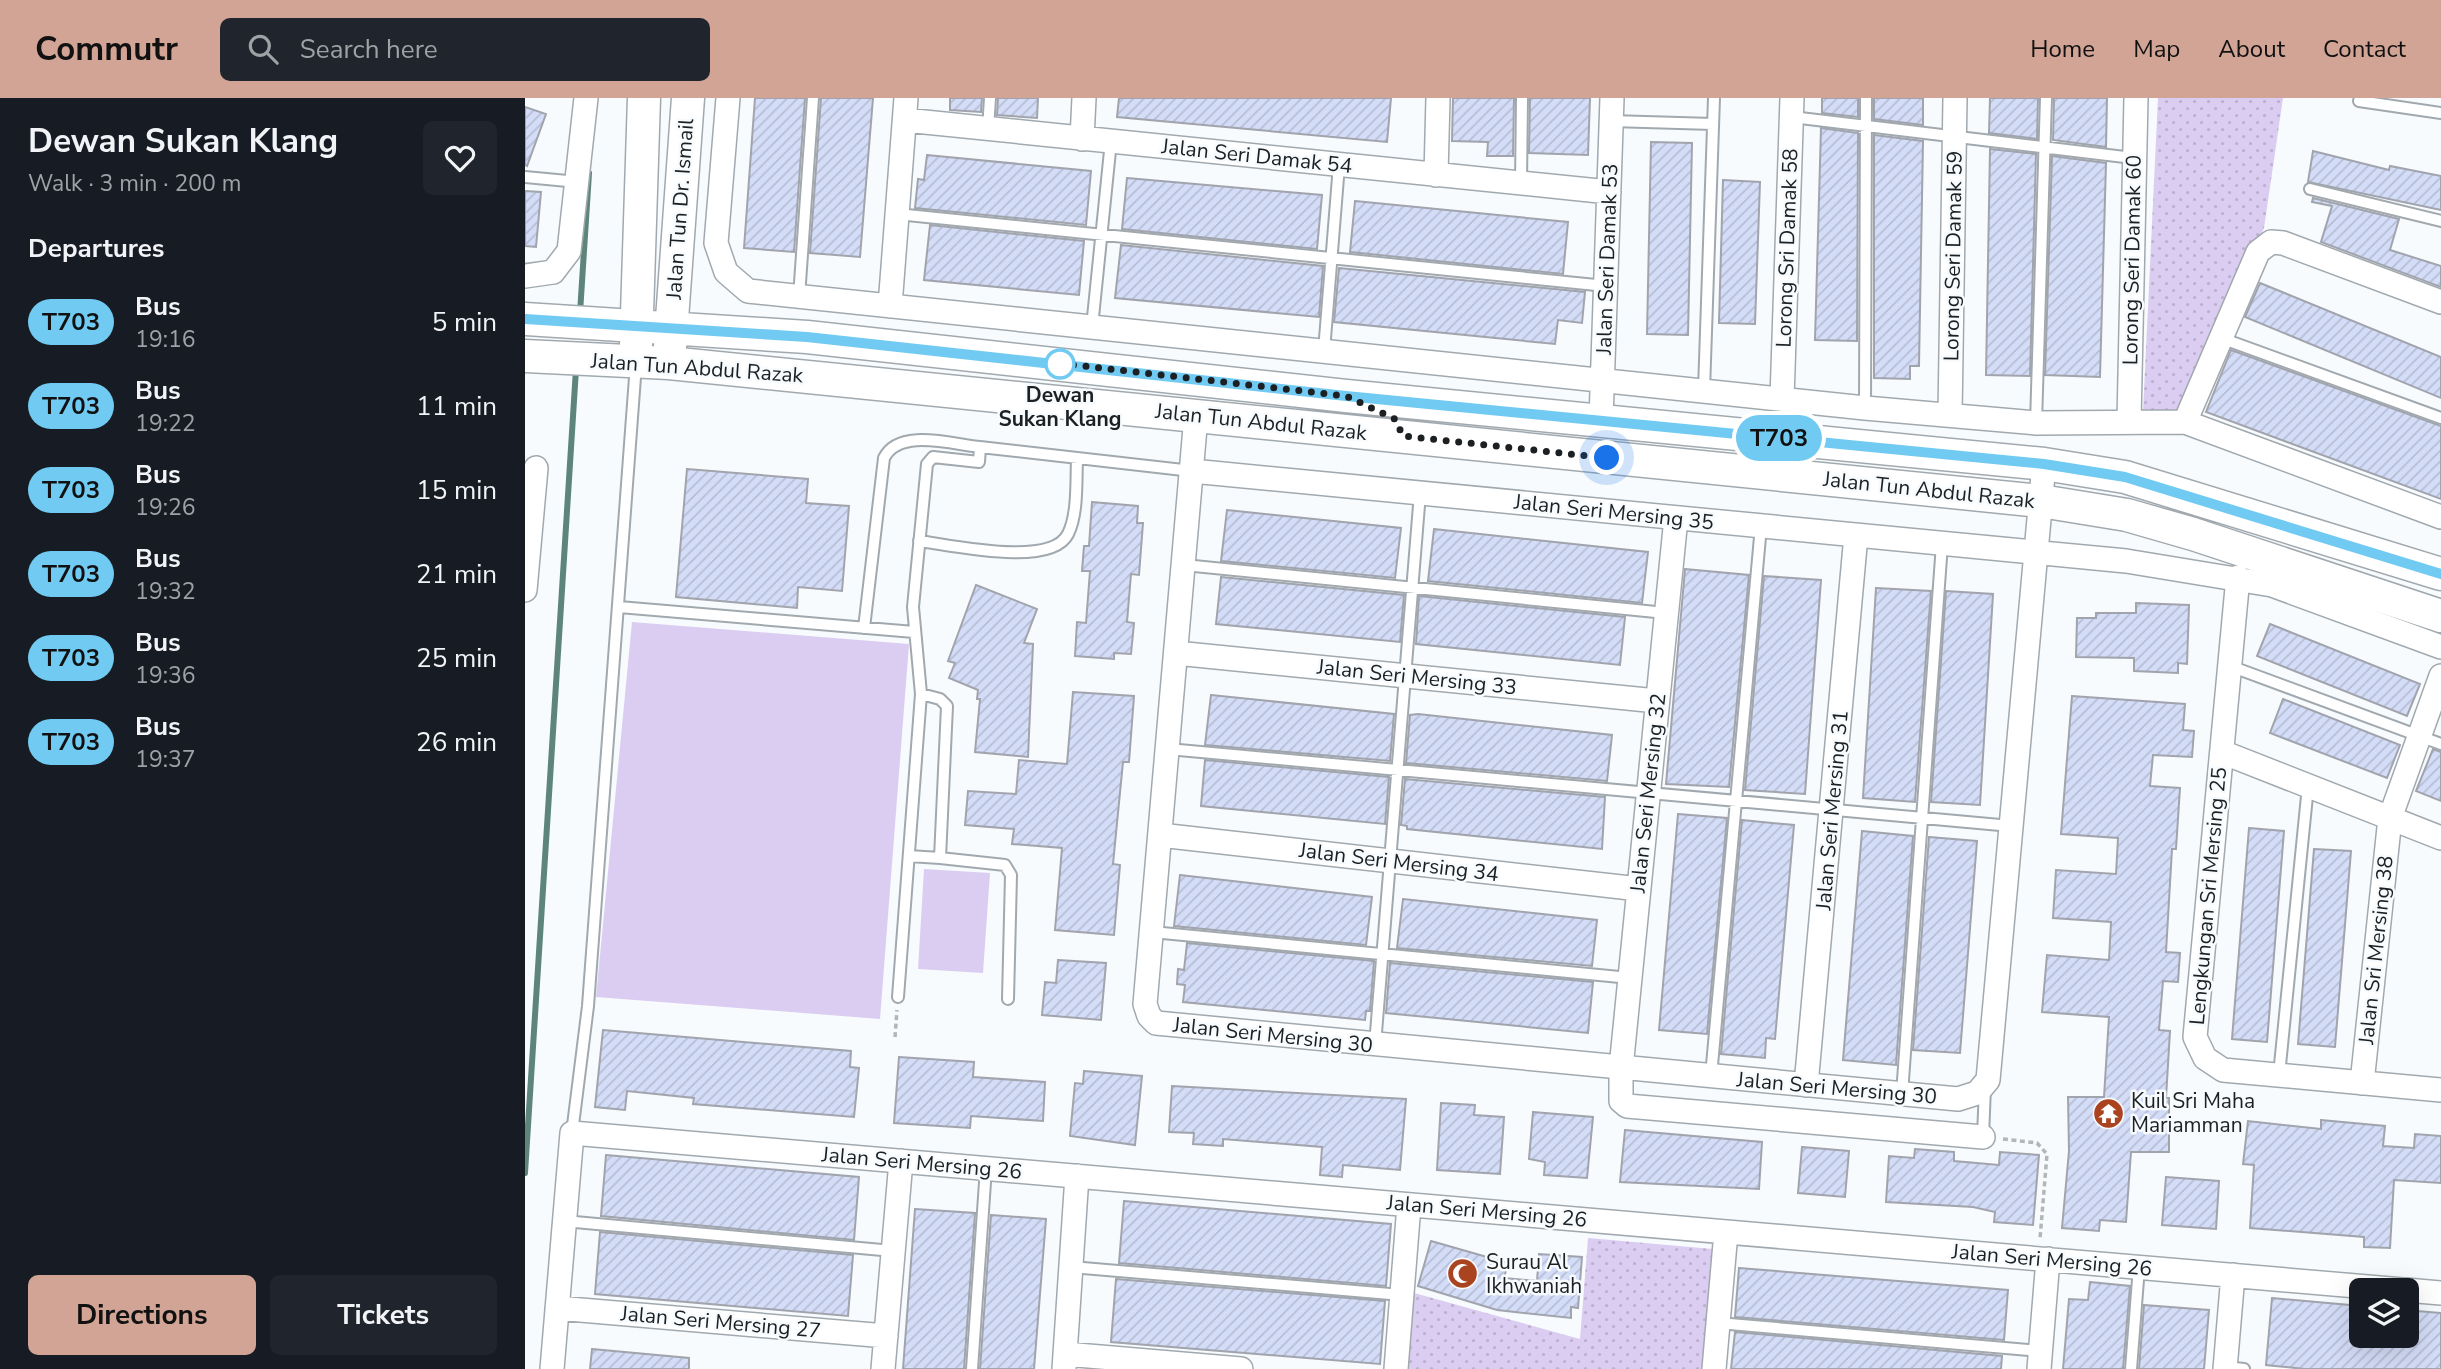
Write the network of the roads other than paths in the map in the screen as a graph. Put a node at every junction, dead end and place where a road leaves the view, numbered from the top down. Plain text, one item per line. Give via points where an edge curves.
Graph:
1 (586, 98) edge
2 (645, 98) edge
3 (688, 98) edge
4 (728, 98) edge
5 (813, 98) edge
6 (990, 98) edge
7 (1084, 98) edge
8 (1438, 98) edge
9 (1522, 98) edge
10 (1612, 98) edge
11 (1714, 98) edge
12 (1866, 98) edge
13 (1955, 98) edge
14 (2046, 98) edge
15 (2136, 98) edge
16 (2358, 101) dead end
17 (1792, 107) edge
18 (905, 109) edge
19 (2441, 113) edge
20 (1611, 121) junction
21 (1713, 124) junction
22 (1865, 125) junction
23 (988, 129) junction
24 (1955, 136) junction
25 (1082, 139) junction
26 (1111, 141) junction
27 (2046, 147) junction
28 (2133, 158) junction
29 (1339, 165) junction
30 (1436, 175) junction
31 (525, 177) edge
32 (579, 183) junction
33 (1521, 183) junction
34 (2310, 190) dead end
35 (1609, 192) junction
36 (897, 214) junction
37 (2441, 221) edge
38 (1101, 235) junction
39 (1331, 258) junction
40 (525, 276) edge
41 (1606, 286) junction
42 (799, 297) junction
43 (2441, 302) edge
44 (890, 306) junction
45 (525, 319) edge
46 (636, 327) junction
47 (1092, 327) junction
48 (670, 328) junction
49 (2221, 338) junction
50 (1324, 351) junction
51 (525, 356) edge
52 (636, 361) junction
53 (669, 363) junction
54 (1602, 380) junction
55 (1704, 390) junction
56 (1346, 396) junction
57 (1782, 399) junction
58 (1864, 408) junction
59 (1950, 415) junction
60 (1196, 416) junction
61 (2441, 418) edge
62 (1601, 420) junction
63 (2129, 421) junction
64 (2185, 422) junction
65 (2036, 423) junction
66 (1403, 436) junction
67 (980, 447) junction
68 (1077, 460) junction
69 (2044, 464) junction
70 (536, 468) dead end
71 (1192, 471) junction
72 (1420, 493) junction
73 (530, 500) edge
74 (2041, 501) junction
75 (2441, 517) edge
76 (1676, 518) junction
77 (1761, 526) junction
78 (1856, 536) junction
79 (919, 541) junction
80 (1942, 544) junction
81 (2036, 553) junction
82 (1184, 565) junction
83 (2436, 570) edge
84 (2238, 577) junction
85 (1412, 587) junction
86 (525, 590) edge
87 (619, 607) junction
88 (1666, 613) junction
89 (2441, 616) edge
90 (864, 628) junction
91 (914, 632) junction
92 (2441, 647) edge
93 (1176, 653) junction
94 (2230, 666) junction
95 (1405, 676) junction
96 (2441, 676) edge
97 (921, 694) junction
98 (1657, 701) junction
99 (2417, 735) junction
100 (2441, 744) edge
101 (1168, 749) junction
102 (2222, 752) junction
103 (1397, 771) junction
104 (2308, 786) junction
105 (1648, 794) junction
106 (1738, 802) junction
107 (1833, 810) junction
108 (1924, 818) junction
109 (2390, 818) junction
110 (2011, 826) junction
111 (1160, 835) junction
112 (2441, 838) edge
113 (909, 856) junction
114 (940, 858) junction
115 (1390, 861) junction
116 (1639, 889) junction
117 (1152, 932) junction
118 (1382, 954) junction
119 (1630, 978) junction
120 (898, 997) road end
121 (1008, 999) dead end
122 (1375, 1045) junction
123 (1621, 1068) junction
124 (2279, 1075) junction
125 (1711, 1076) junction
126 (2362, 1083) junction
127 (1806, 1085) junction
128 (1985, 1087) junction
129 (2441, 1090) edge
130 (1902, 1094) junction
131 (572, 1133) junction
132 (1983, 1137) joint
133 (901, 1161) junction
134 (986, 1168) junction
135 (1077, 1176) junction
136 (1409, 1205) junction
137 (564, 1221) junction
138 (1726, 1232) junction
139 (893, 1251) junction
140 (2043, 1259) junction
141 (2139, 1267) junction
142 (1071, 1268) junction
143 (2233, 1275) junction
144 (2349, 1285) edge
145 (2419, 1291) edge
146 (2441, 1293) edge
147 (1402, 1295) junction
148 (557, 1308) junction
149 (1718, 1322) junction
150 (886, 1336) junction
151 (2039, 1360) edge
152 (1064, 1362) edge
153 (2231, 1368) edge
154 (552, 1369) edge
155 (883, 1369) edge
156 (972, 1369) edge
157 (1241, 1369) edge
158 (1395, 1369) edge
159 (1714, 1369) edge
160 (2131, 1369) edge

1 - 32 street
2 - 46 main road, Jalan Tun Dr. Ismail
3 - 48 main road, Jalan Tun Dr. Ismail
4 - 42 street via 716,243 726,272 748,291
5 - 42 lane
6 - 23 lane
7 - 25 street
8 - 30 street
9 - 33 lane
10 - 20 street, Jalan Seri Damak 53
11 - 21 lane
12 - 22 lane
13 - 24 street, Lorong Seri Damak 59
14 - 27 lane
15 - 28 street, Lorong Seri Damak 60
16 - 19 lane
17 - 22 lane
17 - 57 street, Lorong Sri Damak 58
18 - 23 street, Jalan Seri Damak 54
18 - 36 street
20 - 21 lane
20 - 35 street, Jalan Seri Damak 53
21 - 55 lane
22 - 24 lane
22 - 58 lane
23 - 25 street, Jalan Seri Damak 54
24 - 27 lane
24 - 59 street, Lorong Seri Damak 59
25 - 26 street, Jalan Seri Damak 54
26 - 29 street, Jalan Seri Damak 54
26 - 38 lane
27 - 28 lane
27 - 65 lane
28 - 63 street, Lorong Seri Damak 60
29 - 30 street, Jalan Seri Damak 54
29 - 39 lane
30 - 33 street, Jalan Seri Damak 54
31 - 32 lane
32 - 40 street via 569,251 553,272
33 - 35 street, Jalan Seri Damak 54
34 - 37 lane
35 - 41 street, Jalan Seri Damak 53
36 - 38 lane
36 - 44 street
38 - 39 lane
38 - 47 lane
39 - 41 lane
39 - 50 lane
41 - 54 street, Jalan Seri Damak 53
42 - 44 street
43 - 49 street via 2271,242 2258,252
44 - 47 street
45 - 46 main road, Jalan Tun Abdul Razak
46 - 48 main road, Jalan Tun Abdul Razak
46 - 52 main road, Jalan Tun Dr. Ismail
47 - 50 street
48 - 53 main road, Jalan Tun Dr. Ismail
48 - 56 main road, Jalan Tun Abdul Razak via 940,350
49 - 61 lane
49 - 64 street
50 - 54 street
51 - 52 main road, Jalan Tun Abdul Razak
52 - 53 main road, Jalan Tun Abdul Razak
52 - 87 lane
53 - 60 main road, Jalan Tun Abdul Razak
54 - 55 street
54 - 62 street, Jalan Seri Damak 53
55 - 57 street
56 - 62 main road, Jalan Tun Abdul Razak
56 - 66 main road via 1395,419
57 - 58 street
58 - 59 street
59 - 65 street
60 - 66 main road, Jalan Tun Abdul Razak
60 - 71 street, Jalan Seri Mersing 30
62 - 69 main road, Jalan Tun Abdul Razak
63 - 64 street
63 - 65 street
64 - 75 street
66 - 74 main road, Jalan Tun Abdul Razak
67 - 68 lane
67 - 79 lane via 979,462 933,457 927,464
67 - 90 lane via 904,440 890,446 884,458
68 - 71 lane
68 - 79 lane via 1069,533 1061,544 1044,552 1019,552
69 - 74 street
69 - 83 main road, Jalan Tun Abdul Razak via 2125,477
70 - 73 street
71 - 72 street, Jalan Seri Mersing 35
71 - 82 street, Jalan Seri Mersing 30
72 - 76 street, Jalan Seri Mersing 35
72 - 85 lane
73 - 86 street
74 - 81 street
74 - 89 main road, Jalan Tun Abdul Razak via 2127,515 2180,530
76 - 77 street, Jalan Seri Mersing 35
76 - 88 street, Jalan Seri Mersing 32
77 - 78 street, Jalan Seri Mersing 35
77 - 106 lane
78 - 80 street, Jalan Seri Mersing 35
78 - 107 street, Jalan Seri Mersing 31
79 - 91 lane
80 - 81 street, Jalan Seri Mersing 35
80 - 108 lane
81 - 84 street
81 - 110 street
82 - 85 lane
82 - 93 street, Jalan Seri Mersing 30
84 - 92 street via 2273,585
84 - 94 street, Lengkungan Sri Mersing 25
85 - 88 lane
85 - 95 lane
87 - 90 lane
87 - 131 lane via 589,998
88 - 98 street, Jalan Seri Mersing 32
90 - 91 lane
91 - 97 lane
93 - 95 street, Jalan Seri Mersing 33
93 - 101 street, Jalan Seri Mersing 30
94 - 99 lane
94 - 102 street, Lengkungan Sri Mersing 25
95 - 98 street, Jalan Seri Mersing 33
95 - 103 lane
96 - 99 street, Jalan Sri Mersing 38
97 - 113 lane
97 - 114 lane via 947,706
98 - 105 street, Jalan Seri Mersing 32
99 - 100 lane
99 - 109 street, Jalan Sri Mersing 38
101 - 103 lane
101 - 111 street, Jalan Seri Mersing 30
102 - 104 street
102 - 124 street, Lengkungan Sri Mersing 25 via 2195,1037 2205,1058 2223,1070
103 - 105 lane
103 - 115 lane
104 - 109 street
104 - 124 lane
105 - 106 lane
105 - 116 street, Jalan Seri Mersing 32
106 - 107 lane
106 - 125 lane
107 - 108 lane
107 - 127 street, Jalan Seri Mersing 31
108 - 110 lane
108 - 130 lane
109 - 112 street
109 - 126 street, Jalan Sri Mersing 38
110 - 128 street
111 - 115 street, Jalan Seri Mersing 34
111 - 117 street, Jalan Seri Mersing 30
113 - 114 lane
113 - 120 lane
114 - 121 lane via 1005,866 1011,875
115 - 116 street, Jalan Seri Mersing 34
115 - 118 lane
116 - 119 street, Jalan Seri Mersing 32
117 - 118 lane
117 - 122 street, Jalan Seri Mersing 30 via 1145,1004 1156,1023
118 - 119 lane
118 - 122 lane
119 - 123 street, Jalan Seri Mersing 32
122 - 123 street, Jalan Seri Mersing 30
123 - 125 street, Jalan Seri Mersing 30
123 - 132 street, Jalan Seri Mersing 32 via 1619,1092 1627,1106
124 - 126 street, Lengkungan Sri Mersing 25
125 - 127 street, Jalan Seri Mersing 30
126 - 129 street, Lengkungan Sri Mersing 25
127 - 130 street, Jalan Seri Mersing 30
128 - 130 street, Jalan Seri Mersing 30 via 1958,1099
128 - 132 lane
131 - 133 street, Jalan Seri Mersing 26
131 - 137 street
133 - 134 street, Jalan Seri Mersing 26
133 - 139 street
134 - 135 street, Jalan Seri Mersing 26
134 - 156 lane
135 - 136 street, Jalan Seri Mersing 26
135 - 142 street
136 - 138 street, Jalan Seri Mersing 26
136 - 147 street
137 - 139 lane
137 - 148 street
138 - 140 street, Jalan Seri Mersing 26
138 - 149 street
139 - 150 street
140 - 141 street, Jalan Seri Mersing 26
140 - 151 street
141 - 143 street, Jalan Seri Mersing 26
141 - 160 lane
142 - 147 lane
142 - 152 street
143 - 144 street, Jalan Seri Mersing 26
143 - 153 street
145 - 146 street, Jalan Seri Mersing 26
147 - 158 street
148 - 150 street, Jalan Seri Mersing 27
148 - 154 street
149 - 151 lane
149 - 159 street
150 - 155 street
152 - 157 street

